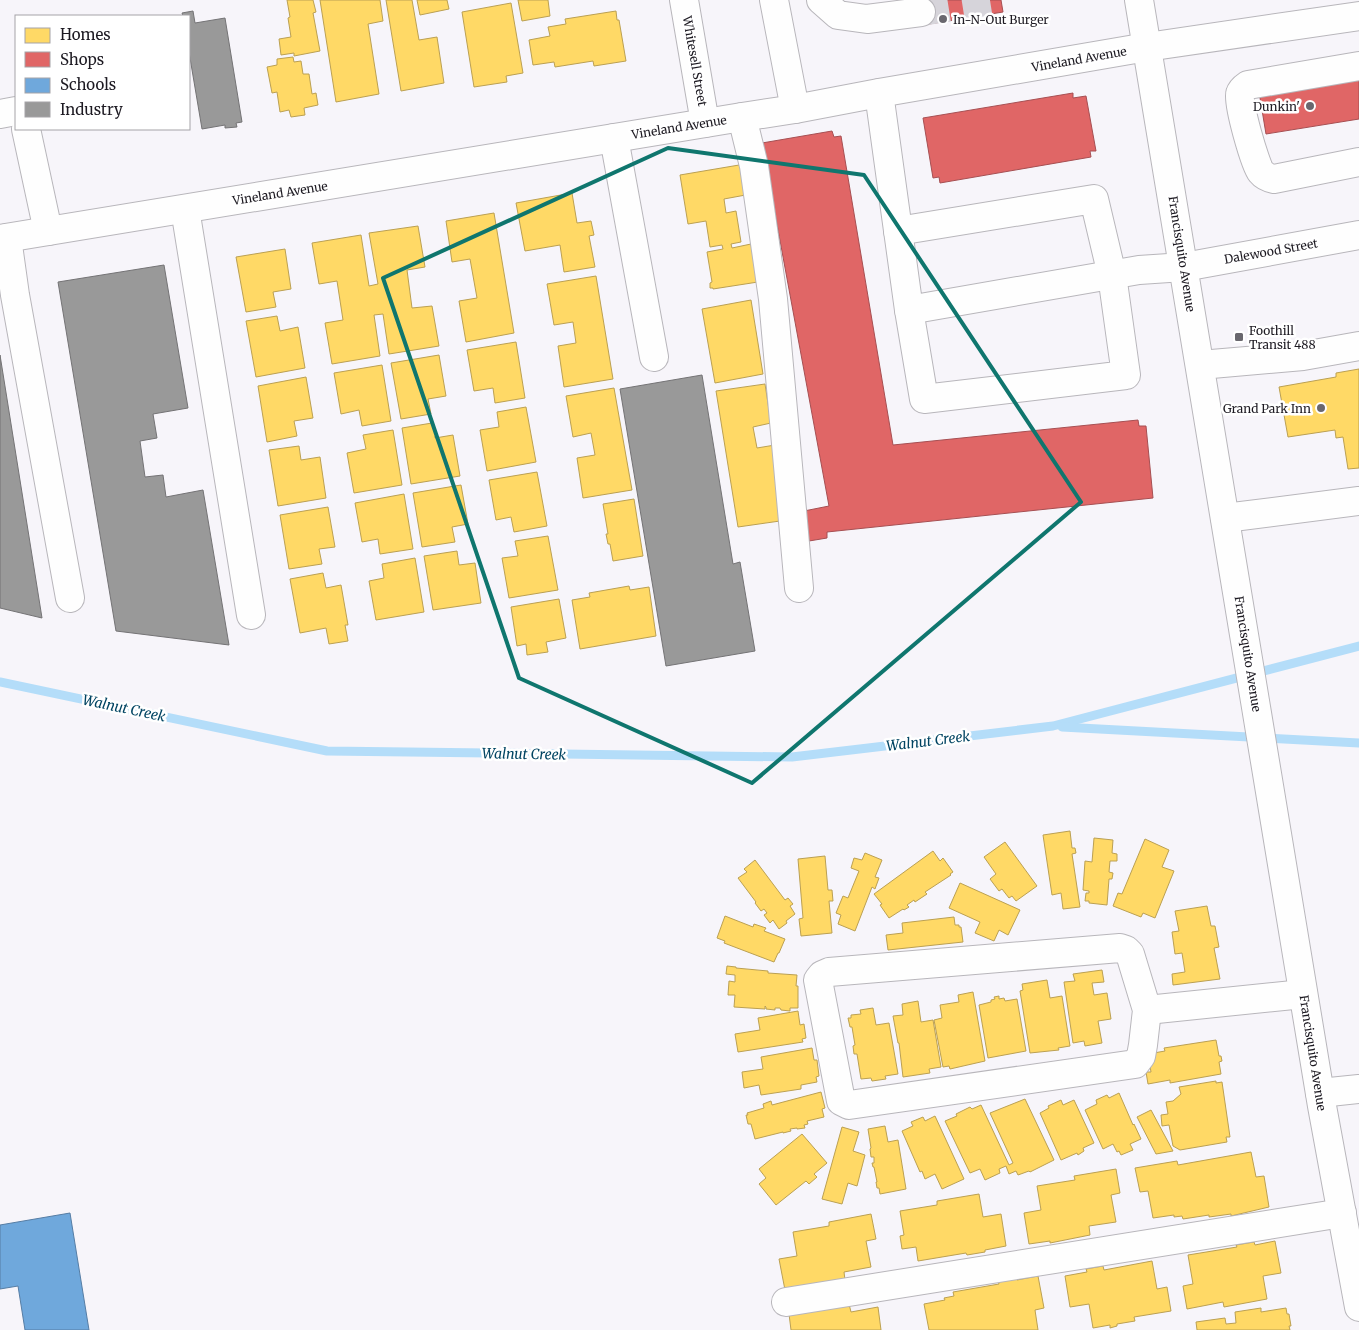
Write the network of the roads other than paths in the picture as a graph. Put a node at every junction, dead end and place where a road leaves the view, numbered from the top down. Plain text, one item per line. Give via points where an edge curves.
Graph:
1 (684, 0) edge
2 (774, 0) edge
3 (821, 0) edge
4 (1139, 0) edge
5 (921, 12) tunnel mouth
6 (1359, 16) edge
7 (1147, 47) junction
8 (1359, 66) edge
9 (879, 93) junction
10 (795, 110) junction
11 (15, 111) edge
12 (0, 114) edge
13 (742, 116) junction
14 (705, 123) junction
15 (26, 130) edge
16 (614, 138) junction
17 (1359, 162) edge
18 (185, 209) junction
19 (48, 231) junction
20 (898, 231) junction
21 (1359, 235) edge
22 (4, 238) edge
23 (1184, 267) junction
24 (1112, 275) junction
25 (909, 310) junction
26 (1359, 346) edge
27 (654, 357) dead end
28 (1200, 364) junction
29 (1359, 501) edge
30 (1225, 518) junction
31 (799, 588) dead end
32 (70, 598) dead end
33 (251, 615) dead end
34 (1303, 994) junction
35 (1147, 1010) junction
36 (1359, 1089) edge
37 (1320, 1093) junction
38 (1342, 1213) junction
39 (1358, 1298) edge
40 (786, 1302) dead end

1 - 14 street, Whitesell Street
2 - 10 street
3 - 5 street via 838,15 867,19
4 - 7 street, Francisquito Avenue
6 - 7 street, Vineland Avenue
7 - 9 street, Vineland Avenue
7 - 23 street, Francisquito Avenue
8 - 17 street via 1248,85 1240,94 1240,105 1257,166 1265,177 1274,179
9 - 10 street, Vineland Avenue
9 - 20 street
10 - 13 street, Vineland Avenue
11 - 12 street
13 - 14 street, Vineland Avenue
13 - 31 street via 754,166 773,300
14 - 16 street, Vineland Avenue
15 - 19 street
16 - 18 street, Vineland Avenue
16 - 27 street
18 - 19 street, Vineland Avenue
18 - 33 street
19 - 22 street, Vineland Avenue
20 - 24 street via 1094,199
20 - 25 street
21 - 23 street, Dalewood Street
22 - 32 street
23 - 24 street, Dalewood Street
23 - 28 street, Francisquito Avenue
24 - 25 street, Dalewood Street
24 - 25 street via 1126,375 924,399
26 - 28 street via 1302,356
28 - 30 street, Francisquito Avenue
29 - 30 street
30 - 34 street, Francisquito Avenue
34 - 35 street
34 - 37 street, Francisquito Avenue
35 - 35 street via 1130,954 1120,948 829,972 818,980 841,1102 849,1105 1135,1064 1141,1056
36 - 37 street
37 - 38 street, Francisquito Avenue
38 - 39 street, Francisquito Avenue
38 - 40 street

